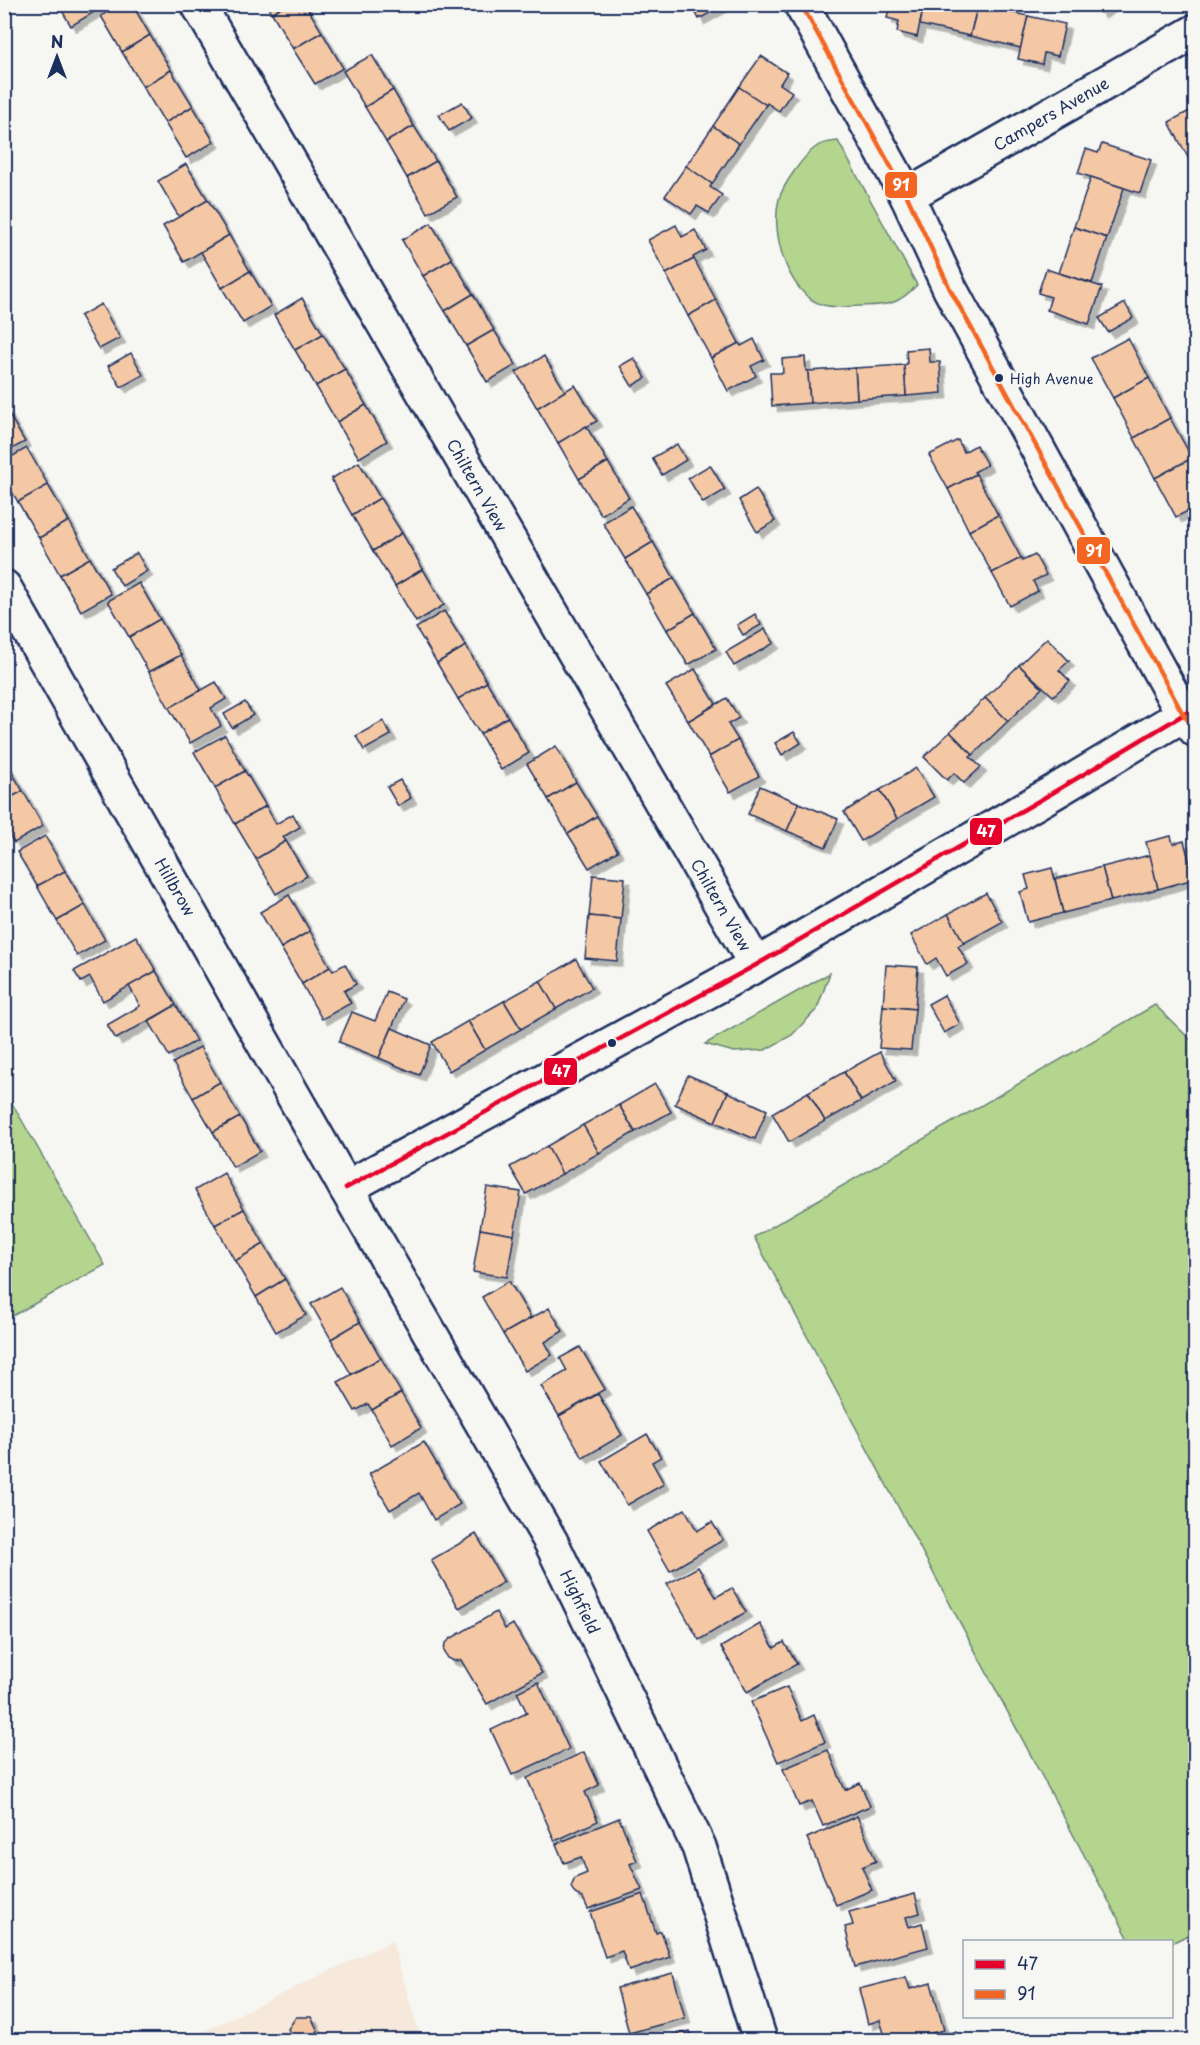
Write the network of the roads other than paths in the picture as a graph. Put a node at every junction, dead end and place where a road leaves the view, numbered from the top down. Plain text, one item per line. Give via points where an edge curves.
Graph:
1 (198, 4) edge
2 (801, 4) edge
3 (1196, 31) edge
4 (906, 196) junction
5 (4, 587) edge
6 (1191, 717) edge
7 (756, 965) junction
8 (346, 1188) junction
9 (760, 2040) edge

1 - 7 street, Chiltern View
2 - 4 street
3 - 4 street, Campers Avenue
4 - 6 street via 951,289
5 - 8 street, Hillbrow
6 - 7 street
7 - 8 street
8 - 9 street, Highfield via 551,1542 699,1847

